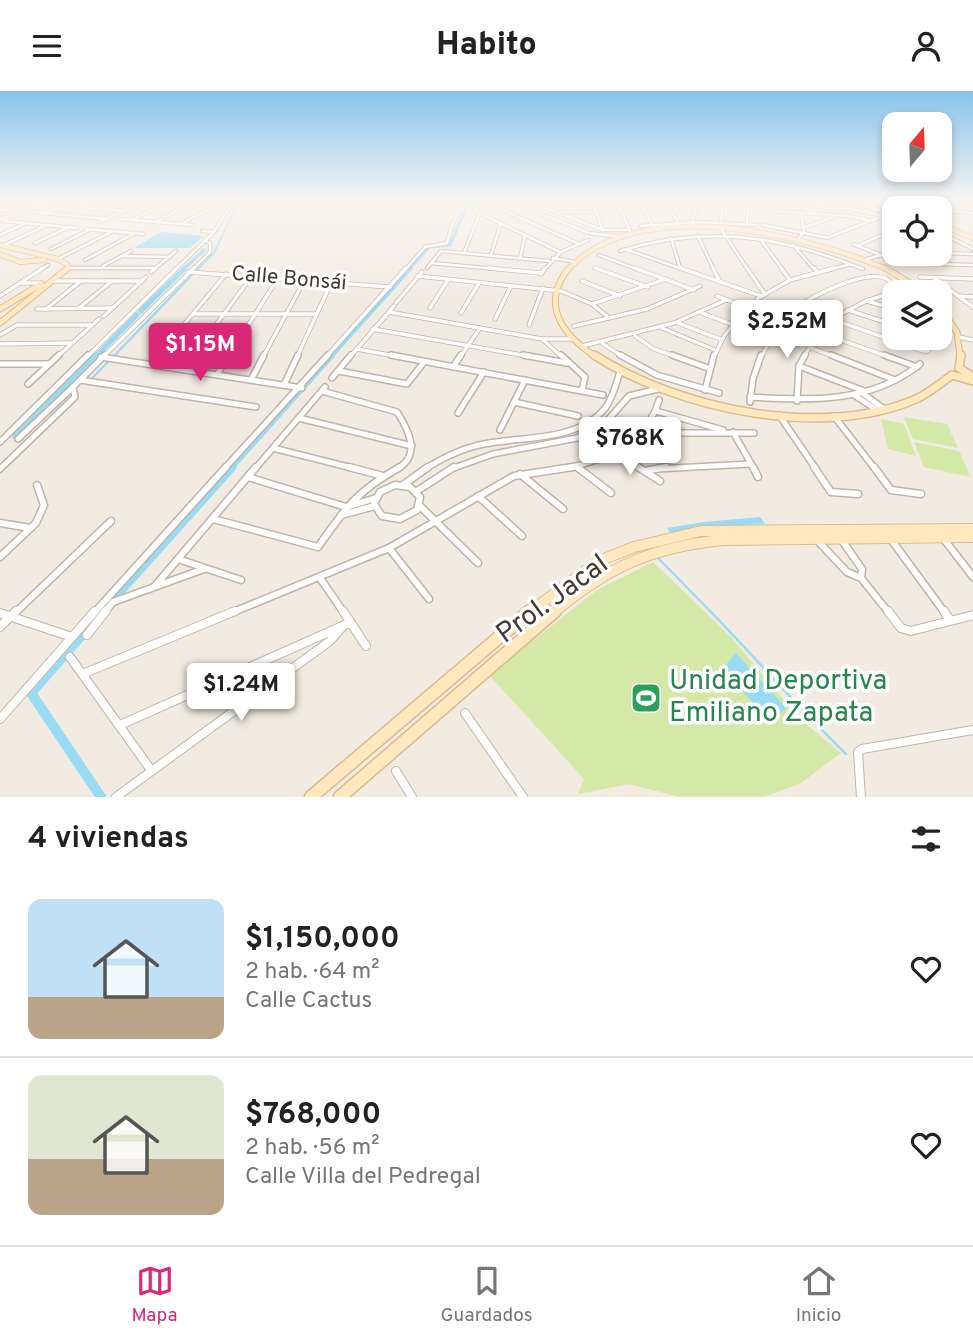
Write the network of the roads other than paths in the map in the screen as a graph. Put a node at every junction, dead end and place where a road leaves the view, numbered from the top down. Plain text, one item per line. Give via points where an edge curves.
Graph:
1 (27, 234) edge
2 (55, 234) edge
3 (82, 234) edge
4 (107, 234) edge
5 (133, 234) edge
6 (212, 234) edge
7 (450, 234) edge
8 (471, 234) edge
9 (498, 234) edge
10 (521, 234) edge
11 (558, 234) edge
12 (589, 234) edge
13 (629, 234) edge
14 (707, 234) edge
15 (726, 234) edge
16 (740, 234) edge
17 (800, 234) joint
18 (838, 234) edge
19 (882, 235) edge
20 (525, 236) junction
21 (698, 236) junction
22 (671, 238) junction
23 (952, 238) edge
24 (760, 239) junction
25 (588, 240) dead end
26 (206, 241) junction
27 (610, 242) junction
28 (35, 243) dead end
29 (578, 243) junction
30 (2, 245) edge
31 (793, 245) junction
32 (51, 249) dead end
33 (973, 249) edge
34 (131, 251) dead end
35 (176, 251) dead end
36 (560, 252) junction
37 (464, 253) junction
38 (952, 253) edge
39 (0, 254) edge
40 (973, 254) edge
41 (491, 255) junction
42 (599, 255) dead end
43 (880, 255) joint
44 (37, 256) junction
45 (121, 256) junction
46 (170, 257) junction
47 (61, 258) junction
48 (520, 258) junction
49 (552, 258) junction
50 (867, 258) junction
51 (85, 260) dead end
52 (573, 260) junction
53 (25, 262) junction
54 (431, 263) junction
55 (852, 264) junction
56 (952, 264) edge
57 (48, 265) dead end
58 (973, 265) edge
59 (71, 268) junction
60 (100, 268) junction
61 (156, 268) junction
62 (427, 268) dead end
63 (595, 268) dead end
64 (680, 268) junction
65 (863, 269) dead end
66 (151, 272) dead end
67 (188, 272) junction
68 (422, 272) dead end
69 (817, 272) junction
70 (226, 274) junction
71 (252, 276) junction
72 (418, 277) junction
73 (920, 277) dead end
74 (278, 278) junction
75 (934, 278) junction
76 (666, 279) junction
77 (973, 279) edge
78 (448, 280) junction
79 (885, 280) edge
80 (907, 280) edge
81 (937, 280) edge
82 (55, 281) junction
83 (81, 281) junction
84 (111, 281) junction
85 (304, 281) junction
86 (582, 281) dead end
87 (790, 281) junction
88 (479, 282) junction
89 (720, 282) junction
90 (20, 283) junction
91 (42, 283) junction
92 (331, 283) junction
93 (511, 286) junction
94 (700, 286) dead end
95 (390, 287) junction
96 (648, 287) junction
97 (543, 288) junction
98 (556, 290) junction
99 (694, 290) junction
100 (952, 291) edge
101 (0, 296) edge
102 (620, 296) junction
103 (717, 296) dead end
104 (760, 296) junction
105 (882, 296) edge
106 (959, 296) junction
107 (18, 297) junction
108 (32, 297) junction
109 (973, 297) edge
110 (726, 300) junction
111 (866, 300) junction
112 (592, 305) junction
113 (882, 305) edge
114 (965, 307) dead end
115 (973, 307) edge
116 (79, 308) junction
117 (112, 308) junction
118 (430, 308) dead end
119 (747, 308) junction
120 (0, 309) edge
121 (37, 309) dead end
122 (46, 309) junction
123 (848, 310) junction
124 (147, 312) junction
125 (389, 312) junction
126 (758, 312) dead end
127 (461, 313) dead end
128 (702, 313) junction
129 (131, 314) junction
130 (194, 314) junction
131 (223, 314) junction
132 (253, 314) junction
133 (285, 314) junction
134 (316, 314) junction
135 (104, 316) dead end
136 (773, 316) dead end
137 (609, 318) junction
138 (99, 319) dead end
139 (495, 319) dead end
140 (783, 319) junction
141 (830, 320) junction
142 (882, 321) edge
143 (0, 323) edge
144 (678, 323) junction
145 (731, 324) junction
146 (92, 325) junction
147 (529, 325) dead end
148 (574, 326) dead end
149 (952, 326) edge
150 (480, 328) junction
151 (662, 328) junction
152 (373, 329) junction
153 (818, 332) junction
154 (0, 335) edge
155 (634, 336) junction
156 (174, 337) junction
157 (882, 337) edge
158 (154, 338) dead end
159 (542, 339) junction
160 (720, 339) junction
161 (963, 339) junction
162 (570, 340) junction
163 (973, 341) edge
164 (602, 342) junction
165 (72, 343) junction
166 (0, 344) edge
167 (583, 346) junction
168 (467, 347) junction
169 (809, 347) junction
170 (550, 348) junction
171 (357, 349) junction
172 (715, 350) junction
173 (101, 357) junction
174 (424, 362) junction
175 (151, 363) junction
176 (568, 363) junction
177 (0, 364) edge
178 (50, 364) junction
179 (799, 366) junction
180 (453, 367) junction
181 (184, 368) junction
182 (708, 368) junction
183 (339, 371) junction
184 (484, 372) junction
185 (621, 372) junction
186 (958, 372) junction
187 (218, 373) junction
188 (332, 378) dead end
189 (973, 378) edge
190 (80, 380) junction
191 (251, 380) junction
192 (525, 380) junction
193 (895, 380) junction
194 (28, 384) dead end
195 (284, 385) junction
196 (73, 387) junction
197 (302, 388) junction
198 (658, 389) junction
199 (705, 390) junction
200 (582, 391) junction
201 (719, 393) dead end
202 (859, 393) junction
203 (603, 395) dead end
204 (659, 400) dead end
205 (797, 401) junction
206 (514, 402) junction
207 (256, 407) dead end
208 (877, 408) junction
209 (656, 411) junction
210 (458, 413) dead end
211 (779, 415) junction
212 (578, 416) dead end
213 (834, 416) junction
214 (299, 418) junction
215 (500, 430) dead end
216 (733, 432) junction
217 (642, 433) junction
218 (754, 433) dead end
219 (18, 439) dead end
220 (0, 442) edge
221 (412, 446) junction
222 (272, 448) junction
223 (614, 452) junction
224 (750, 464) junction
225 (576, 467) junction
226 (0, 469) edge
227 (645, 471) junction
228 (520, 474) junction
229 (383, 476) junction
230 (248, 477) junction
231 (758, 477) dead end
232 (660, 481) dead end
233 (37, 485) dead end
234 (403, 485) junction
235 (417, 491) junction
236 (611, 493) dead end
237 (921, 493) dead end
238 (858, 494) dead end
239 (478, 496) junction
240 (375, 502) junction
241 (419, 505) junction
242 (346, 507) junction
243 (563, 509) dead end
244 (341, 515) junction
245 (213, 519) junction
246 (436, 520) junction
247 (111, 521) dead end
248 (0, 523) edge
249 (30, 528) junction
250 (973, 529) edge
251 (811, 533) junction
252 (522, 536) dead end
253 (973, 537) edge
254 (840, 538) junction
255 (890, 538) junction
256 (942, 538) junction
257 (389, 548) junction
258 (0, 557) edge
259 (178, 559) junction
260 (478, 563) dead end
261 (204, 569) junction
262 (973, 577) edge
263 (320, 578) junction
264 (861, 578) junction
265 (241, 580) dead end
266 (155, 586) junction
267 (429, 599) dead end
268 (0, 613) edge
269 (973, 615) edge
270 (9, 617) junction
271 (950, 620) junction
272 (346, 625) junction
273 (0, 627) edge
274 (87, 635) dead end
275 (72, 637) junction
276 (495, 642) junction
277 (366, 646) dead end
278 (503, 653) junction
279 (71, 657) dead end
280 (85, 673) junction
281 (465, 713) dead end
282 (0, 719) edge
283 (120, 725) junction
284 (973, 730) edge
285 (858, 752) joint
286 (151, 770) junction
287 (396, 771) dead end
288 (116, 797) edge
289 (311, 797) edge
290 (340, 797) edge
291 (412, 797) edge
292 (523, 797) edge
293 (861, 797) edge

1 - 30 street
2 - 28 street
3 - 32 street
4 - 47 street
5 - 51 street
6 - 26 street
7 - 95 street via 447,243 425,247
8 - 37 street
9 - 41 street
10 - 20 street
11 - 29 street
12 - 27 street
13 - 27 street
14 - 21 street
15 - 104 street
16 - 24 street
17 - 18 street via 826,239
17 - 50 street
19 - 43 street via 855,245
20 - 36 street
20 - 48 street
21 - 22 street
21 - 89 street
22 - 64 street
22 - 64 street via 623,250
23 - 33 street
24 - 31 street
24 - 87 street
25 - 29 street
26 - 67 street via 210,252
26 - 129 street
27 - 52 street
29 - 36 street
30 - 44 street
31 - 55 street
31 - 69 street
34 - 45 street
35 - 46 street
36 - 49 street
37 - 41 street
37 - 54 street via 441,251
38 - 40 street
39 - 53 street
41 - 48 street
42 - 76 street
43 - 50 street
44 - 47 street
44 - 53 street
45 - 46 street
45 - 60 street
46 - 61 street
47 - 59 street
48 - 49 street
49 - 52 street
49 - 54 street via 541,274
50 - 80 street
52 - 98 street
53 - 91 street via 60,265
54 - 62 street
55 - 65 street
55 - 69 street
56 - 58 street
57 - 90 street
59 - 60 street
59 - 82 street
60 - 61 street
61 - 66 street
63 - 96 street
64 - 89 street
67 - 70 street, Calle Bonsái
67 - 124 street
68 - 72 street
69 - 87 street
70 - 71 street, Calle Bonsái
70 - 130 street
71 - 74 street, Calle Bonsái
71 - 131 street
72 - 78 street
72 - 125 street
73 - 75 street
74 - 85 street, Calle Bonsái
74 - 132 street
75 - 77 street
75 - 81 street
76 - 96 street
76 - 99 street
78 - 88 street
78 - 118 street
79 - 141 street via 876,277 827,291 797,307
82 - 83 street
82 - 108 street
83 - 84 street
83 - 122 street
84 - 116 street
84 - 117 street via 144,279
85 - 92 street, Calle Bonsái
85 - 133 street
86 - 102 street
87 - 104 street
88 - 93 street
88 - 127 street
89 - 104 street
90 - 91 street
90 - 101 street
91 - 107 street
92 - 95 street, Calle Bonsái
92 - 134 street
93 - 97 street
93 - 139 street
94 - 99 street
95 - 197 street
96 - 102 street
97 - 98 street
97 - 147 street
98 - 112 street
98 - 162 street via 556,311
99 - 137 street
100 - 106 street
102 - 112 street
103 - 110 street
105 - 111 street
106 - 109 street
106 - 115 street
107 - 108 street
107 - 120 street
108 - 143 street
110 - 119 street
110 - 128 street
111 - 113 street
111 - 123 street
112 - 137 street
114 - 115 street
116 - 117 street
116 - 122 street
117 - 135 street
119 - 126 street
119 - 145 street
121 - 122 street
123 - 141 street
123 - 142 street
124 - 129 street
124 - 173 street
125 - 150 street
125 - 152 street
128 - 144 street
128 - 145 street
129 - 220 street
130 - 131 street
130 - 156 street
131 - 132 street
131 - 181 street
132 - 133 street
132 - 187 street
133 - 134 street
133 - 191 street
134 - 195 street
136 - 140 street
137 - 148 street
138 - 146 street
140 - 153 street
140 - 205 street via 767,340 750,400
141 - 157 street
144 - 151 street
144 - 160 street
145 - 160 street
146 - 154 street via 18,325
146 - 165 street
149 - 161 street
150 - 159 street
150 - 168 street
151 - 155 street
151 - 172 street
152 - 168 street
152 - 171 street
153 - 169 street
153 - 193 street via 918,366
155 - 164 street
155 - 182 street via 654,349
156 - 158 street
156 - 175 street
159 - 162 street
159 - 170 street
160 - 172 street
161 - 163 street
161 - 186 street
162 - 167 street
162 - 170 street
164 - 167 street
164 - 199 street via 632,363
165 - 166 street
165 - 178 street
167 - 185 street
168 - 176 street
168 - 180 street
169 - 179 street
169 - 193 street
170 - 176 street
171 - 174 street
171 - 183 street
172 - 182 street
173 - 175 street
173 - 190 street
174 - 180 street
174 - 183 street via 407,384
175 - 181 street
176 - 200 street via 584,377
177 - 178 street
178 - 194 street
179 - 202 street
179 - 205 street
180 - 184 street
181 - 187 street
182 - 199 street
183 - 188 street
184 - 192 street
184 - 210 street
185 - 198 street
185 - 234 street via 603,411 584,424 552,436 468,448 429,465
186 - 189 street
186 - 208 street via 929,394
187 - 191 street
190 - 196 street
190 - 207 street
191 - 195 street
192 - 200 street
192 - 206 street
193 - 202 street
195 - 197 street
196 - 219 street
196 - 226 street via 75,397
197 - 275 street
198 - 211 street via 728,409
198 - 235 street via 629,396 616,414 584,436 475,459 450,468
199 - 201 street
200 - 203 street
202 - 205 street
202 - 208 street
204 - 209 street
206 - 212 street
206 - 215 street
208 - 213 street
209 - 216 street
209 - 217 street
211 - 213 street
211 - 238 street via 831,492
213 - 237 street via 891,491
214 - 221 street
214 - 221 street via 323,389 395,410 410,432
214 - 222 street
216 - 217 street
216 - 218 street
216 - 224 street
217 - 223 street
221 - 229 street via 401,469
222 - 229 street
222 - 230 street
223 - 225 street
223 - 227 street
224 - 227 street
224 - 231 street
225 - 228 street
225 - 236 street
227 - 232 street
228 - 239 street
228 - 243 street
229 - 242 street
230 - 242 street
230 - 245 street
233 - 249 street via 44,505
234 - 235 street
234 - 240 street via 387,488
235 - 241 street
239 - 246 street
239 - 252 street
240 - 241 street via 382,516 391,519 410,516
240 - 242 street
240 - 244 street
241 - 246 street
242 - 244 street
244 - 245 street via 321,545 314,548
245 - 259 street
246 - 257 street
246 - 260 street
247 - 270 street
248 - 249 street
249 - 258 street
250 - 251 street, Prol. Jacal
251 - 254 street
251 - 264 street via 847,572
251 - 276 street, Prol. Jacal via 701,531 634,547 599,561
251 - 278 street, Prol. Jacal via 684,544 643,555 586,587
253 - 256 street
254 - 255 street
254 - 264 street via 862,569
255 - 256 street
255 - 271 street
256 - 262 street
257 - 263 street
257 - 267 street
259 - 261 street
259 - 266 street
261 - 265 street
261 - 266 street
263 - 272 street
263 - 280 street
264 - 271 street via 901,628 911,631
266 - 274 street via 113,602
268 - 270 street
269 - 271 street
270 - 273 street
270 - 275 street
272 - 277 street
272 - 283 street
272 - 286 street
275 - 282 street
276 - 278 street
276 - 289 street, Prol. Jacal
278 - 290 street, Prol. Jacal
279 - 280 street
280 - 283 street
281 - 292 street
283 - 286 street
284 - 285 street
285 - 293 street
286 - 288 street
287 - 291 street

